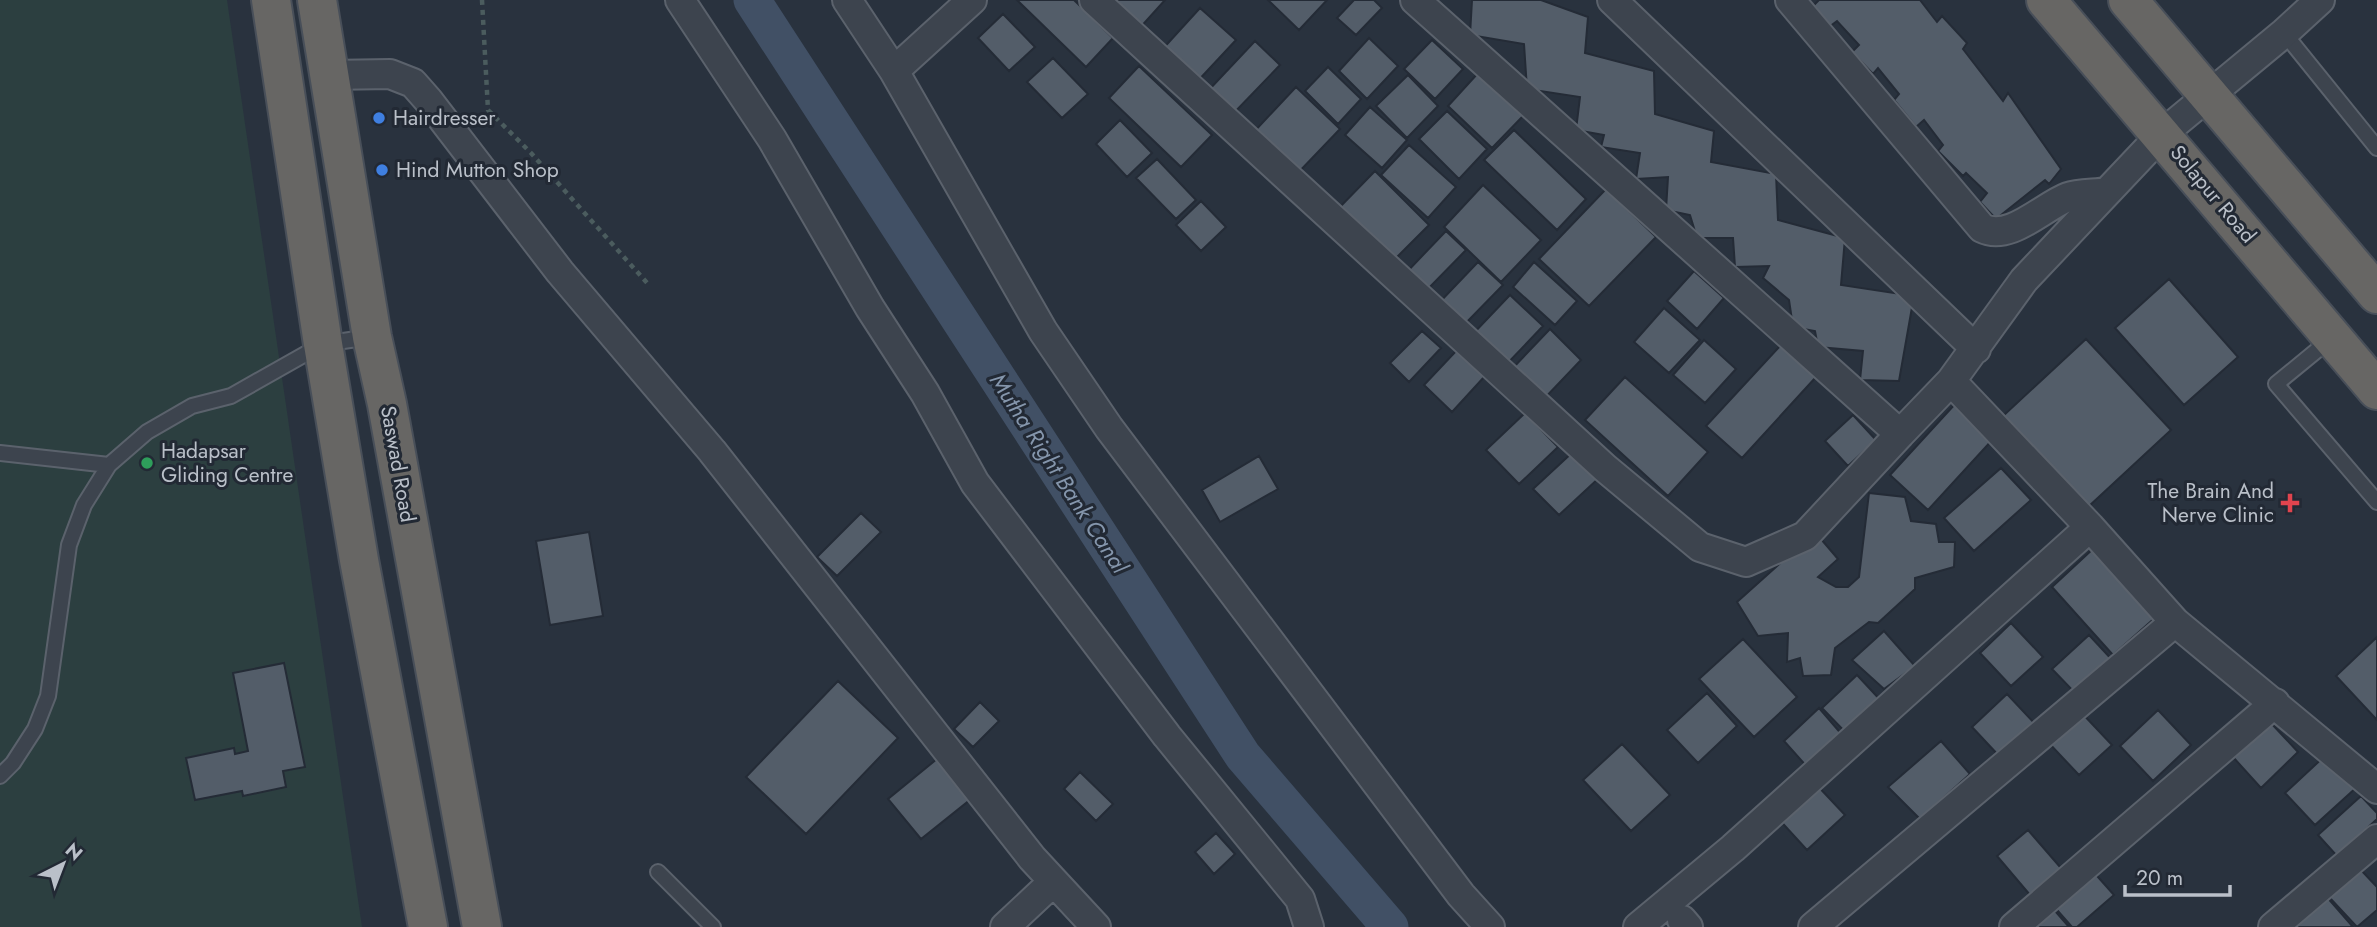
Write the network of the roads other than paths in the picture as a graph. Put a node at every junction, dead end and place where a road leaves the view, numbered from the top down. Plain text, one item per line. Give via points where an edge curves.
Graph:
1 (271, 0) edge
2 (317, 0) edge
3 (680, 0) edge
4 (847, 0) edge
5 (972, 0) edge
6 (1094, 0) edge
7 (1415, 0) edge
8 (1612, 0) edge
9 (1790, 0) edge
10 (2046, 0) edge
11 (2128, 0) edge
12 (2320, 0) edge
13 (2284, 33) junction
14 (894, 71) junction
15 (329, 75) junction
16 (2209, 94) junction
17 (2162, 134) junction
18 (2377, 148) edge
19 (2107, 192) junction
20 (2377, 294) edge
21 (372, 337) junction
22 (2333, 337) junction
23 (323, 344) junction
24 (1976, 349) junction
25 (1951, 381) junction
26 (2377, 390) edge
27 (1900, 435) junction
28 (0, 453) edge
29 (109, 465) junction
30 (2377, 502) edge
31 (2090, 527) junction
32 (2175, 622) junction
33 (2275, 703) junction
34 (0, 776) edge
35 (2377, 789) edge
36 (2377, 839) edge
37 (658, 872) dead end
38 (1053, 882) junction
39 (428, 927) edge
40 (482, 927) edge
41 (713, 927) edge
42 (1005, 927) edge
43 (1096, 927) edge
44 (1308, 927) edge
45 (1490, 927) edge
46 (1638, 927) edge
47 (1813, 927) edge
48 (2014, 927) edge
49 (2273, 927) edge

1 - 23 highway
2 - 15 highway, Saswad Road
3 - 44 street via 772,139 975,483 1167,736 1300,899
4 - 14 street
5 - 14 street
6 - 27 street via 1605,468 1700,547 1746,562 1805,536
7 - 27 street
8 - 24 street
9 - 19 street via 1982,228 2000,232 2070,197
10 - 17 highway, Solapur Road
11 - 16 highway
12 - 13 street
13 - 16 street
13 - 18 lane
14 - 45 street via 1043,331 1109,428 1461,895
15 - 21 highway, Saswad Road
15 - 38 street via 390,74 412,83 428,100
16 - 17 street
16 - 20 highway
17 - 19 street
17 - 22 highway, Solapur Road
19 - 24 street via 2024,280
21 - 23 lane
21 - 40 highway, Saswad Road
22 - 26 highway, Solapur Road
22 - 30 lane via 2276,384
23 - 29 lane via 231,396 192,406 147,432
23 - 39 highway
24 - 25 street
25 - 27 street
25 - 31 street
28 - 29 lane
29 - 34 lane via 84,505 69,545 48,696 35,729
31 - 32 street
31 - 46 street via 1733,848
32 - 33 street
32 - 47 street
33 - 35 street
33 - 48 street
36 - 49 street
37 - 41 lane
38 - 42 street
38 - 43 street

